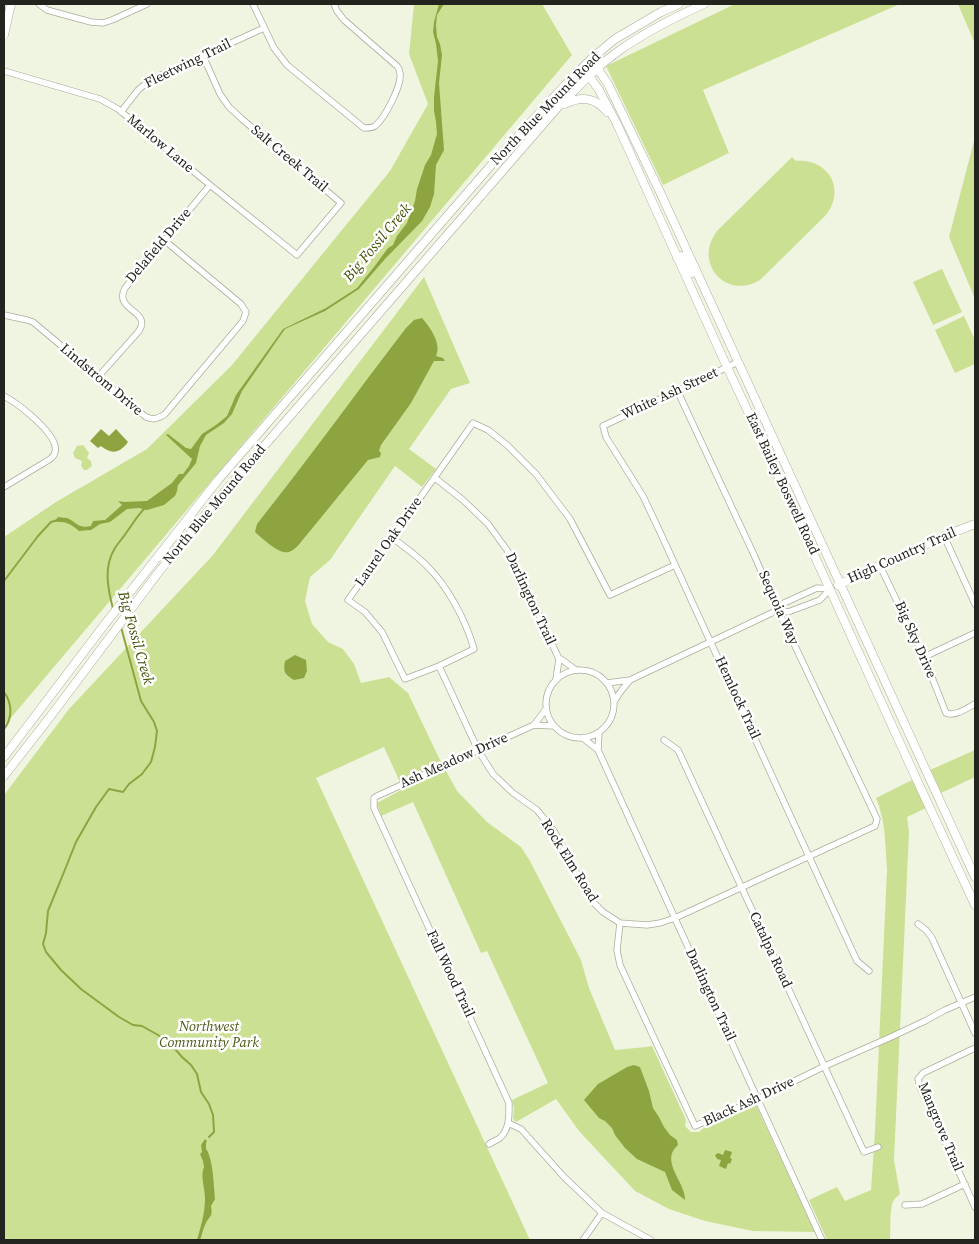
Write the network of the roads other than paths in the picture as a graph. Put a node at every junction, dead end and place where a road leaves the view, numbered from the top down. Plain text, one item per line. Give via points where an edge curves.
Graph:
1 (12, 4) edge
2 (39, 4) edge
3 (147, 4) edge
4 (253, 4) edge
5 (334, 4) edge
6 (679, 4) edge
7 (704, 4) edge
8 (264, 28) junction
9 (4, 35) edge
10 (204, 56) junction
11 (590, 59) junction
12 (583, 67) junction
13 (597, 68) junction
14 (4, 71) edge
15 (589, 76) junction
16 (558, 107) junction
17 (121, 112) junction
18 (617, 124) junction
19 (210, 185) junction
20 (430, 235) junction
21 (164, 240) junction
22 (440, 245) junction
23 (296, 255) joint
24 (678, 258) junction
25 (706, 293) junction
26 (697, 299) junction
27 (4, 317) edge
28 (723, 329) junction
29 (738, 362) junction
30 (727, 367) junction
31 (98, 377) junction
32 (677, 390) junction
33 (4, 396) edge
34 (602, 426) joint
35 (779, 451) junction
36 (769, 456) junction
37 (435, 478) junction
38 (794, 484) junction
39 (4, 487) edge
40 (784, 488) junction
41 (975, 524) edge
42 (944, 536) junction
43 (393, 538) junction
44 (675, 565) junction
45 (880, 566) junction
46 (841, 584) junction
47 (830, 589) junction
48 (975, 604) edge
49 (778, 610) junction
50 (975, 633) edge
51 (710, 642) junction
52 (924, 657) junction
53 (559, 659) junction
54 (439, 666) junction
55 (576, 670) junction
56 (556, 679) junction
57 (630, 680) junction
58 (607, 683) junction
59 (614, 701) junction
60 (975, 704) edge
61 (546, 709) junction
62 (534, 725) junction
63 (554, 726) junction
64 (599, 733) junction
65 (583, 738) junction
66 (664, 740) dead end
67 (478, 750) junction
68 (598, 750) junction
69 (4, 757) edge
70 (4, 776) edge
71 (374, 798) joint
72 (809, 856) junction
73 (975, 877) edge
74 (741, 888) junction
75 (975, 905) edge
76 (675, 918) junction
77 (620, 923) junction
78 (918, 924) dead end
79 (869, 971) dead end
80 (975, 997) edge
81 (962, 1002) junction
82 (975, 1033) edge
83 (975, 1048) edge
84 (825, 1066) junction
85 (758, 1099) junction
86 (508, 1123) junction
87 (489, 1144) dead end
88 (878, 1147) dead end
89 (964, 1184) junction
90 (905, 1205) dead end
91 (975, 1207) edge
92 (602, 1213) junction
93 (583, 1240) edge
94 (651, 1240) edge
95 (822, 1240) edge

1 - 9 main road
2 - 3 street via 47,10 103,23
4 - 8 street
5 - 8 street via 344,20 400,71 392,103 370,128 364,128 287,65
6 - 11 main road, North Blue Mound Road via 615,39
7 - 13 main road, North Blue Mound Road via 620,50
8 - 10 street, Fleetwing Trail
10 - 17 street, Fleetwing Trail via 150,80
10 - 23 street, Salt Creek Trail via 220,94 230,107 341,203
11 - 12 main road, North Blue Mound Road
11 - 13 main road, East Bailey Boswell Road
12 - 15 main road, East Bailey Boswell Road
12 - 20 main road, North Blue Mound Road
13 - 15 main road, North Blue Mound Road
13 - 25 main road, East Bailey Boswell Road via 608,84
14 - 17 street, Marlow Lane via 100,99
15 - 16 main road, North Blue Mound Road
15 - 18 main road, East Bailey Boswell Road
16 - 18 main road, North Blue Mound Road via 575,99 597,102
16 - 22 main road, North Blue Mound Road
17 - 19 street, Marlow Lane
18 - 24 main road, East Bailey Boswell Road
19 - 21 street, Delafield Drive
19 - 23 street, Marlow Lane
20 - 22 main road
20 - 69 main road, North Blue Mound Road via 218,480
21 - 31 street, Delafield Drive via 122,293 125,303 140,316 142,326
21 - 31 street, Lindstrom Drive via 241,304 246,312 244,321 160,417 146,417
22 - 70 main road, North Blue Mound Road via 158,572
24 - 25 main road via 684,257
24 - 26 main road, East Bailey Boswell Road
25 - 28 main road, East Bailey Boswell Road
26 - 28 main road via 714,328
26 - 30 main road, East Bailey Boswell Road
27 - 31 street, Lindstrom Drive via 33,322
28 - 29 main road, East Bailey Boswell Road
29 - 30 street, White Ash Street
29 - 35 main road, East Bailey Boswell Road
30 - 32 street, White Ash Street
30 - 36 main road, East Bailey Boswell Road
32 - 34 street, White Ash Street
32 - 49 street, Sequoia Way
33 - 39 street via 39,423 52,439 56,451 53,457
34 - 44 street, Hemlock Trail via 642,496
35 - 36 main road
35 - 38 main road, East Bailey Boswell Road
36 - 40 main road, East Bailey Boswell Road
37 - 43 street, Laurel Oak Drive
37 - 44 street, Laurel Oak Drive via 473,423 507,445 536,474 570,519 610,595
37 - 53 street, Darlington Trail via 488,524 507,550 528,588
38 - 40 main road
38 - 46 main road, East Bailey Boswell Road
40 - 47 main road, East Bailey Boswell Road
41 - 42 main road, High Country Trail
42 - 45 main road, High Country Trail
42 - 48 street
43 - 54 street via 427,566 447,590 474,649
43 - 54 street, Laurel Oak Drive via 348,600 365,612 382,632 405,679
44 - 51 street, Hemlock Trail
45 - 46 main road, High Country Trail
45 - 52 street, Big Sky Drive
46 - 47 main road, High Country Trail
46 - 73 main road, East Bailey Boswell Road
47 - 49 street via 816,588 784,603
47 - 49 street via 820,600 788,612
47 - 75 main road, East Bailey Boswell Road
49 - 51 street
49 - 72 street, Sequoia Way via 877,819 875,826
50 - 52 street
51 - 57 street
51 - 72 street, Hemlock Trail
52 - 60 street, Big Sky Drive via 949,715
53 - 55 street, Darlington Trail
53 - 56 street, Darlington Trail
54 - 67 street, Rock Elm Road
55 - 56 street
55 - 58 street via 593,672
56 - 61 street via 546,698
57 - 58 street
57 - 59 street
58 - 59 street
59 - 64 street via 611,719
61 - 62 street, Ash Meadow Drive
61 - 63 street
62 - 63 street, Ash Meadow Drive
62 - 67 street, Ash Meadow Drive
63 - 65 street via 567,736
64 - 65 street
64 - 68 street, Darlington Trail
65 - 68 street, Darlington Trail
66 - 74 street, Catalpa Road via 678,750
67 - 71 street, Ash Meadow Drive
67 - 77 street, Rock Elm Road via 493,774 537,810 554,831 590,900
68 - 76 street, Darlington Trail
71 - 86 street, Fall Wood Trail via 374,808 509,1103
72 - 74 street
72 - 79 street, Hemlock Trail via 857,961
74 - 76 street
74 - 84 street, Catalpa Road
76 - 77 street via 646,925
76 - 85 street, Darlington Trail
77 - 85 street, Black Ash Drive via 617,950 620,965 695,1126
78 - 81 street via 932,938
80 - 81 street, Black Ash Drive
81 - 82 street
81 - 84 street, Black Ash Drive
83 - 89 street, Mangrove Trail via 923,1073 918,1079
84 - 85 street, Black Ash Drive
84 - 88 street, Catalpa Road via 864,1152
85 - 95 street, Darlington Trail
86 - 87 street via 500,1138
86 - 92 street via 522,1129 564,1177
89 - 90 street via 922,1204
89 - 91 street, Mangrove Trail
92 - 93 street
92 - 94 street

